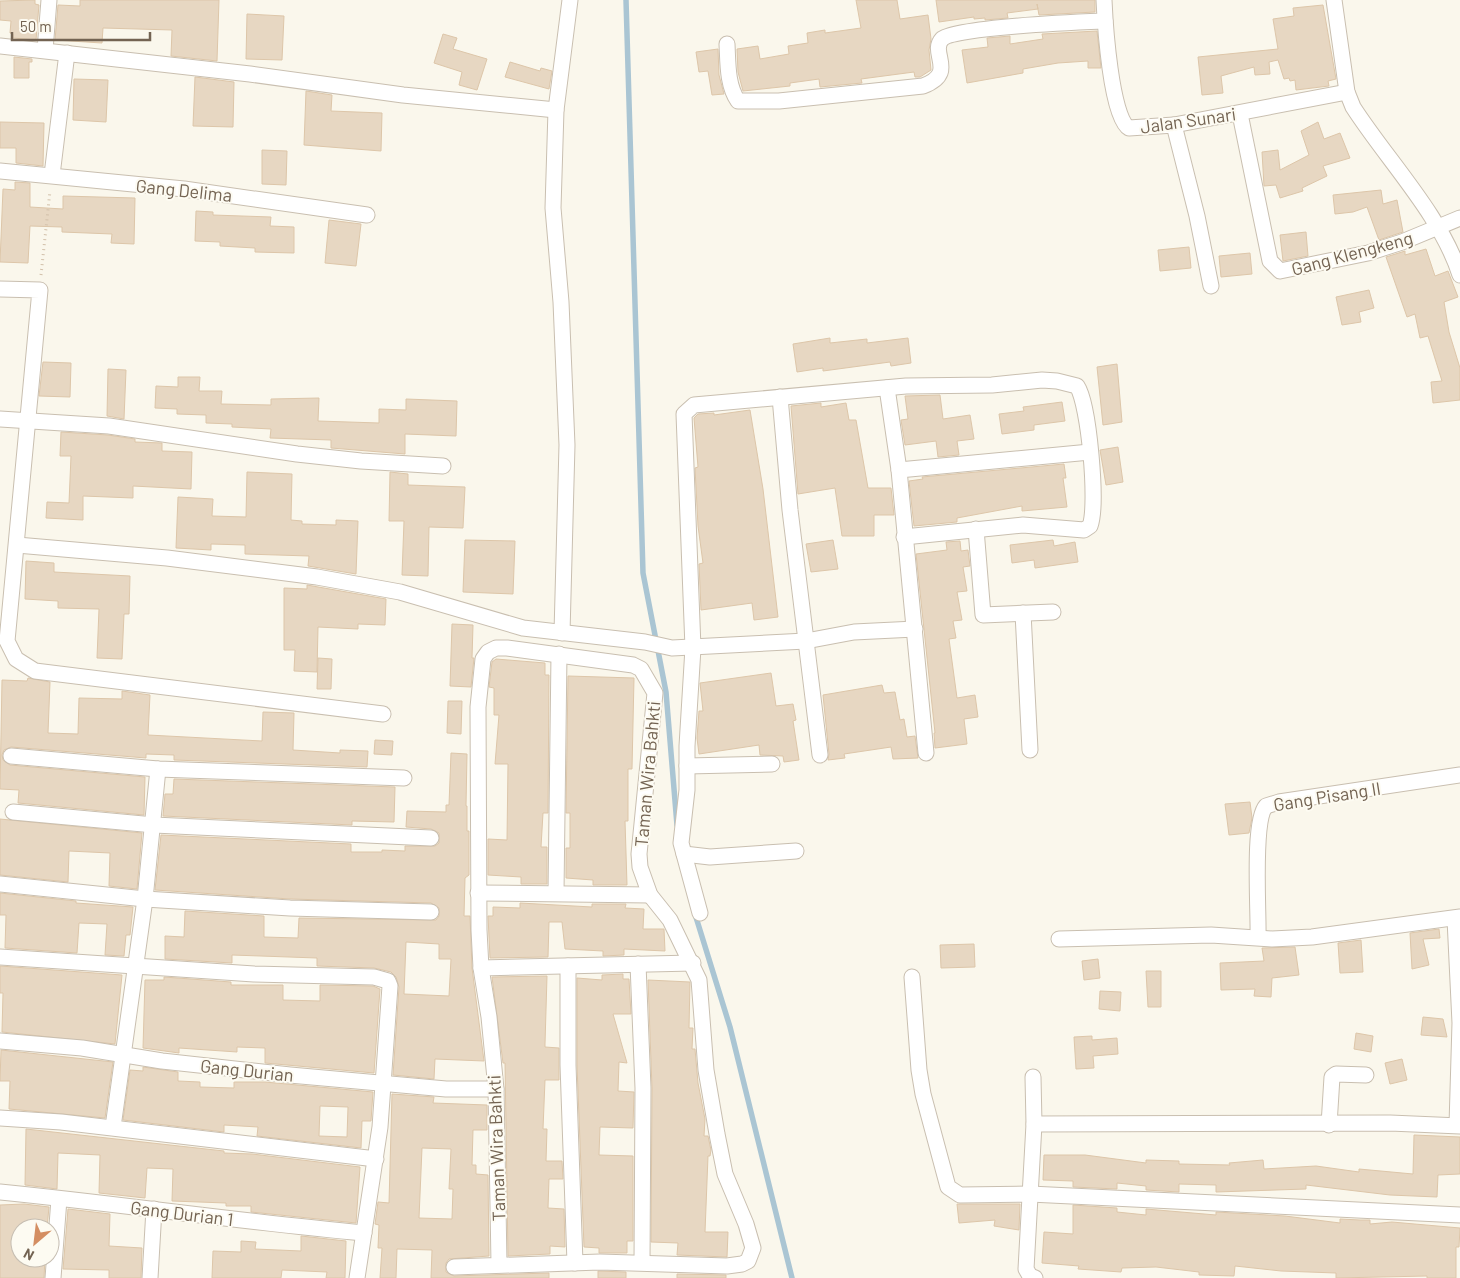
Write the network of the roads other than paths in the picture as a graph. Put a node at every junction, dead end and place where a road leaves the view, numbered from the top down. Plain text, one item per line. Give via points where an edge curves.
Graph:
1 (50, 0) edge
2 (570, 0) edge
3 (1104, 0) edge
4 (1334, 0) edge
5 (1105, 21) junction
6 (728, 44) dead end
7 (0, 46) edge
8 (45, 50) junction
9 (67, 53) junction
10 (1347, 92) junction
11 (556, 110) junction
12 (1240, 114) junction
13 (1174, 125) junction
14 (0, 171) edge
15 (52, 175) junction
16 (366, 215) dead end
17 (1460, 218) edge
18 (1437, 228) junction
19 (1457, 253) edge
20 (1460, 275) edge
21 (1211, 286) dead end
22 (0, 289) edge
23 (887, 388) junction
24 (780, 397) junction
25 (0, 419) edge
26 (26, 422) junction
27 (1090, 452) junction
28 (443, 466) dead end
29 (899, 470) junction
30 (976, 529) junction
31 (904, 536) junction
32 (17, 545) junction
33 (1053, 612) dead end
34 (1023, 613) junction
35 (915, 629) junction
36 (562, 633) junction
37 (806, 641) junction
38 (694, 648) junction
39 (559, 654) junction
40 (383, 714) dead end
41 (1030, 750) dead end
42 (926, 752) dead end
43 (820, 755) dead end
44 (11, 756) dead end
45 (772, 764) dead end
46 (687, 766) junction
47 (158, 769) junction
48 (1460, 775) edge
49 (404, 778) dead end
50 (13, 812) dead end
51 (154, 825) junction
52 (431, 838) dead end
53 (796, 851) dead end
54 (684, 854) junction
55 (0, 884) edge
56 (478, 893) junction
57 (556, 893) junction
58 (650, 895) junction
59 (145, 899) junction
60 (431, 912) dead end
61 (700, 913) dead end
62 (1457, 918) edge
63 (1258, 937) junction
64 (1059, 939) dead end
65 (0, 958) edge
66 (693, 963) junction
67 (638, 964) junction
68 (136, 966) junction
69 (568, 966) junction
70 (481, 968) junction
71 (912, 978) dead end
72 (0, 1041) edge
73 (124, 1054) junction
74 (1366, 1074) dead end
75 (1033, 1077) dead end
76 (385, 1083) junction
77 (496, 1089) junction
78 (0, 1118) edge
79 (1034, 1124) junction
80 (1329, 1125) junction
81 (1458, 1126) edge
82 (113, 1127) junction
83 (376, 1159) junction
84 (0, 1192) edge
85 (1030, 1194) junction
86 (59, 1199) junction
87 (154, 1209) junction
88 (1460, 1215) edge
89 (364, 1233) junction
90 (642, 1262) junction
91 (574, 1263) junction
92 (499, 1264) junction
93 (454, 1267) dead end
94 (53, 1278) edge
95 (150, 1278) edge
96 (357, 1278) edge
97 (1035, 1278) edge

1 - 8 street
2 - 11 street
3 - 5 street, Jalan Sunari
4 - 10 street
5 - 6 street via 976,30 950,35 940,44 941,71 933,82 779,101 738,101 729,75
5 - 13 street, Jalan Sunari via 1108,54 1122,122 1129,128
7 - 8 street
8 - 9 street
9 - 11 street via 403,95
9 - 15 street
10 - 12 street, Jalan Sunari
10 - 18 street via 1363,122
11 - 36 street via 553,208 567,445
12 - 13 street, Jalan Sunari
12 - 18 street, Gang Klengkeng via 1270,261 1280,271 1368,253
13 - 21 street
14 - 15 street, Gang Delima
15 - 16 street, Gang Delima via 254,198
17 - 18 street
18 - 19 street
19 - 20 street
22 - 26 street via 40,290
23 - 24 street
23 - 27 street via 1042,380 1072,383 1081,392
23 - 29 street
24 - 37 street
24 - 38 street via 694,405 684,414
25 - 26 street
26 - 28 street via 109,426 361,461
26 - 32 street
27 - 29 street
27 - 30 street via 1094,506 1090,526 1084,530 1023,525
29 - 31 street
30 - 31 street
30 - 34 street via 983,615
31 - 35 street
32 - 36 street via 167,558 343,581 400,592 522,628
32 - 40 street via 7,641 16,659 35,671
33 - 34 street
34 - 41 street
35 - 37 street via 854,632
35 - 42 street
36 - 38 street
37 - 38 street
37 - 43 street
38 - 46 street
39 - 56 street, Taman Wira Bahkti via 501,648 488,652 483,659 478,707
39 - 57 street
39 - 58 street, Taman Wira Bahkti via 633,665 640,669 655,693 639,854
44 - 47 street
45 - 46 street
46 - 54 street via 681,843
47 - 49 street
47 - 51 street
48 - 63 street, Gang Pisang II via 1266,806 1261,814 1259,833
50 - 51 street
51 - 52 street
51 - 59 street
53 - 54 street via 710,857
54 - 61 street
55 - 59 street
56 - 57 street
56 - 70 street, Taman Wira Bahkti
57 - 58 street
58 - 66 street, Taman Wira Bahkti via 670,920
59 - 60 street
59 - 68 street
62 - 63 street via 1312,937
62 - 81 street
63 - 64 street
65 - 68 street
66 - 67 street
66 - 90 street, Taman Wira Bahkti via 700,980 706,1070 717,1134 726,1174 750,1235 752,1255 742,1264 727,1266
67 - 69 street
67 - 90 street via 644,1088
68 - 73 street
68 - 76 street via 385,979 390,986
69 - 70 street
69 - 91 street
70 - 77 street, Taman Wira Bahkti
71 - 85 street via 921,1086 948,1187 960,1195
72 - 73 street, Gang Durian
73 - 76 street, Gang Durian via 239,1070
73 - 82 street
74 - 80 street via 1336,1074 1332,1077
75 - 79 street
76 - 77 street, Gang Durian via 446,1089
76 - 83 street
77 - 92 street, Taman Wira Bahkti
78 - 82 street
79 - 80 street
79 - 85 street
80 - 81 street
82 - 83 street
83 - 89 street
84 - 86 street, Gang Durian 1
85 - 88 street
85 - 97 street via 1026,1270
86 - 87 street, Gang Durian 1
86 - 94 street
87 - 89 street, Gang Durian 1
87 - 95 street
89 - 96 street
90 - 91 street, Taman Wira Bahkti
91 - 92 street, Taman Wira Bahkti
92 - 93 street, Taman Wira Bahkti

